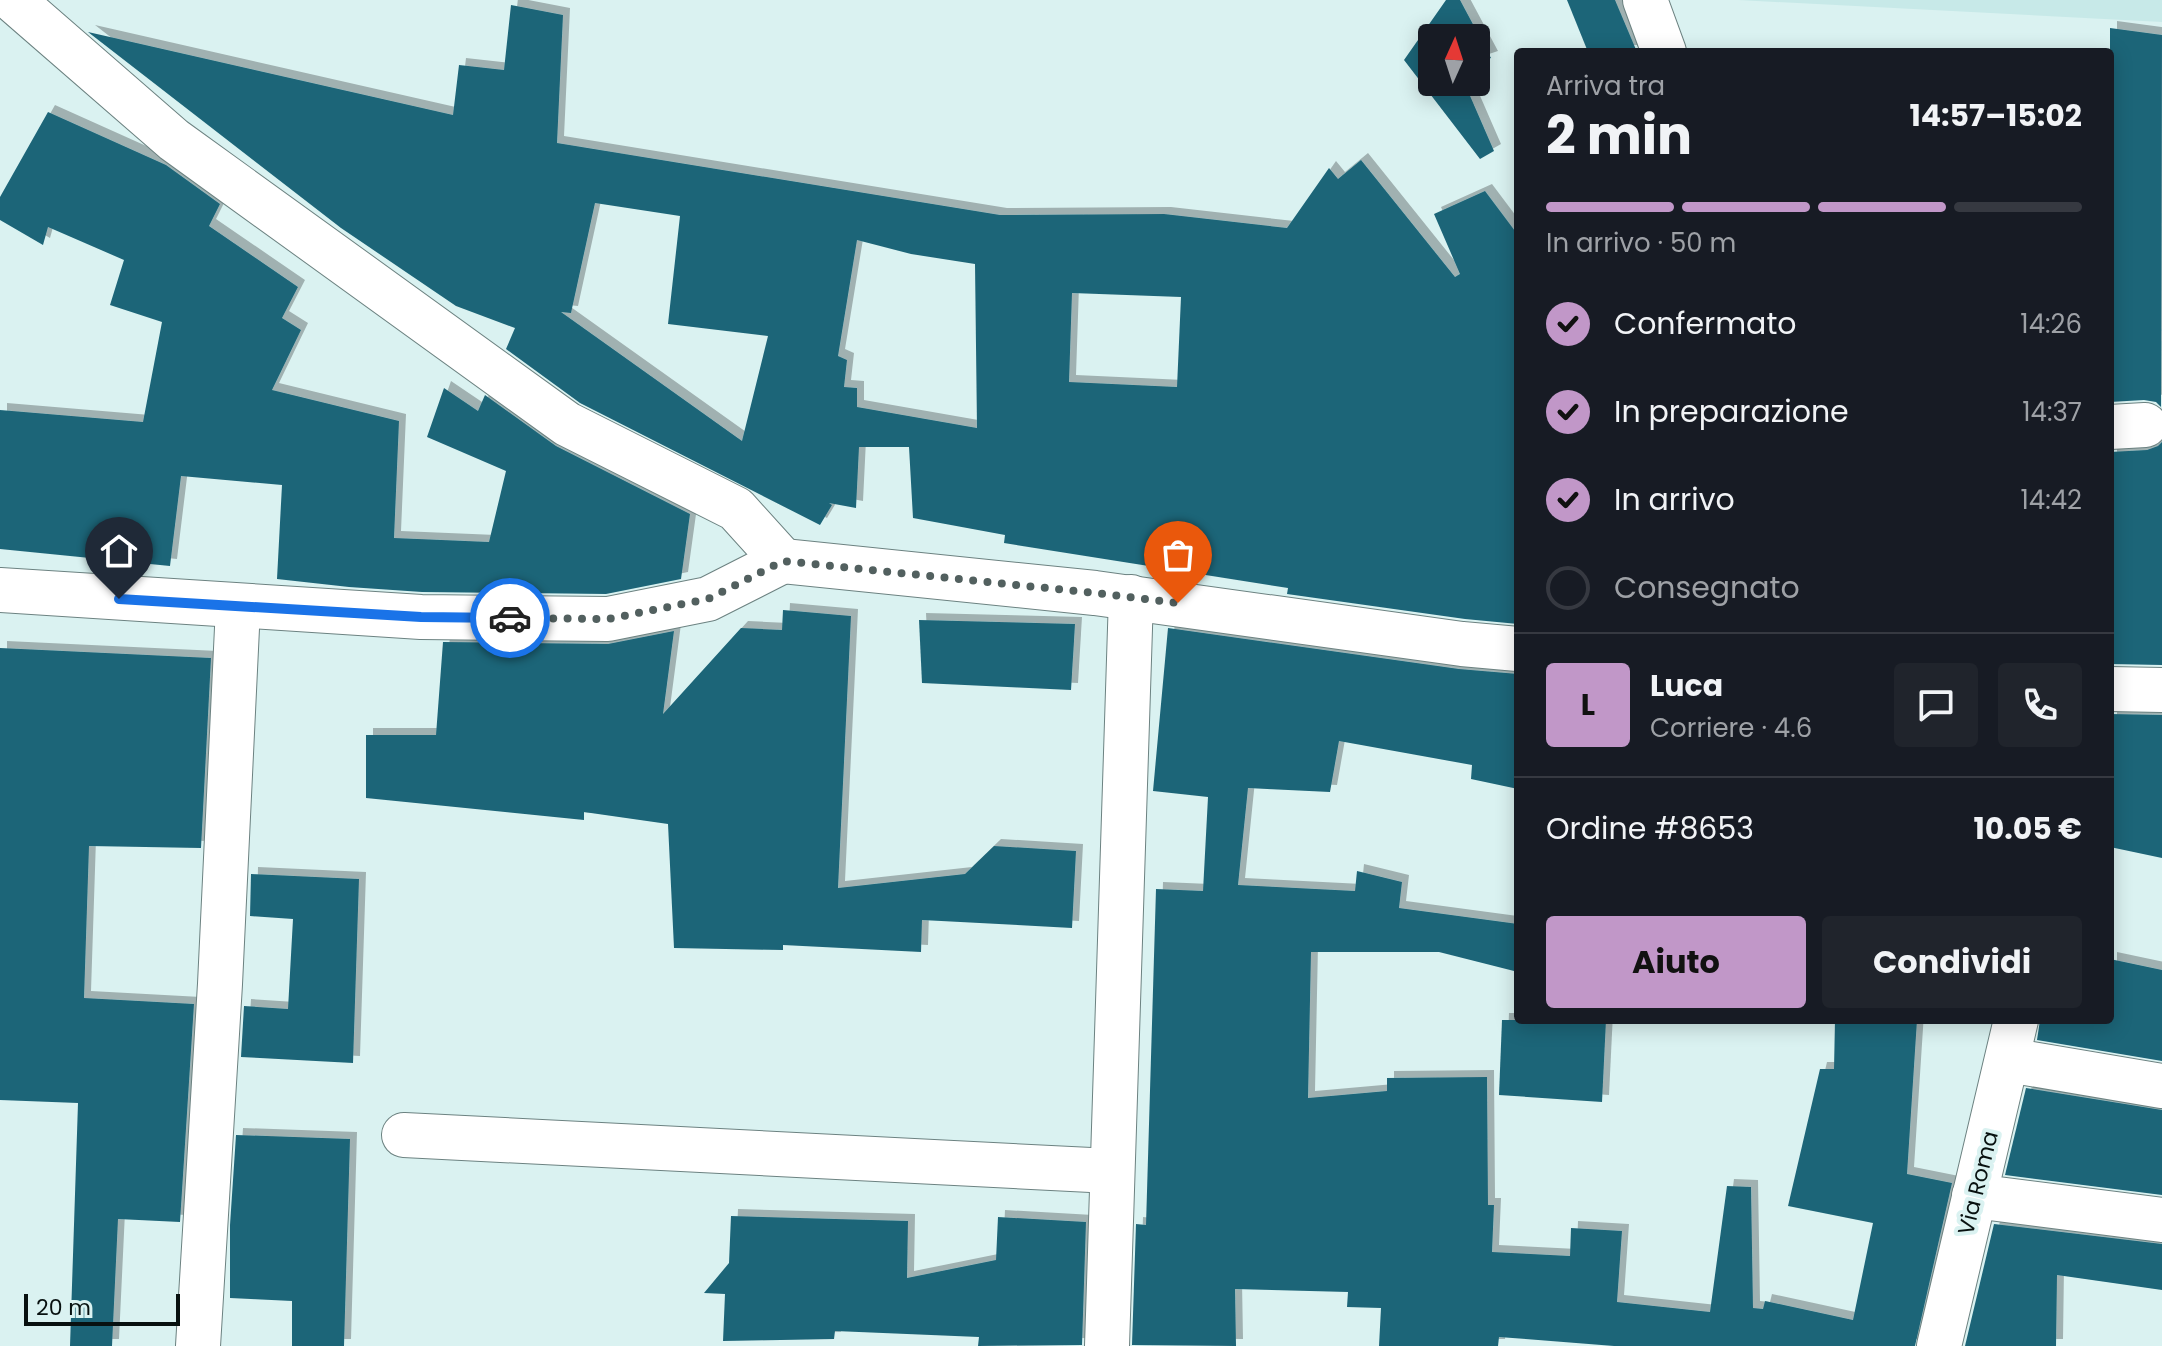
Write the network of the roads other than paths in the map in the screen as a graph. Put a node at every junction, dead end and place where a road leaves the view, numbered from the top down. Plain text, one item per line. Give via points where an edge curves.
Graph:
1 (13, 0) edge
2 (1645, 0) edge
3 (1663, 48) edge
4 (783, 561) junction
5 (0, 590) edge
6 (1131, 597) junction
7 (238, 607) junction
8 (1514, 649) edge
9 (2114, 689) edge
10 (2162, 690) edge
11 (2012, 1040) edge
12 (2162, 1086) edge
13 (404, 1135) dead end
14 (1111, 1171) junction
15 (1974, 1196) junction
16 (2162, 1220) edge
17 (198, 1346) edge
18 (1107, 1346) edge
19 (1939, 1346) edge

1 - 4 street via 186,149 567,424 736,509
2 - 3 street
4 - 6 street
4 - 7 street via 708,599 608,619 421,617
5 - 7 street
6 - 8 street
6 - 14 street
7 - 17 street
9 - 10 street
11 - 12 street
11 - 15 street, Via Roma
13 - 14 street
14 - 18 street
15 - 16 street
15 - 19 street, Via Roma

